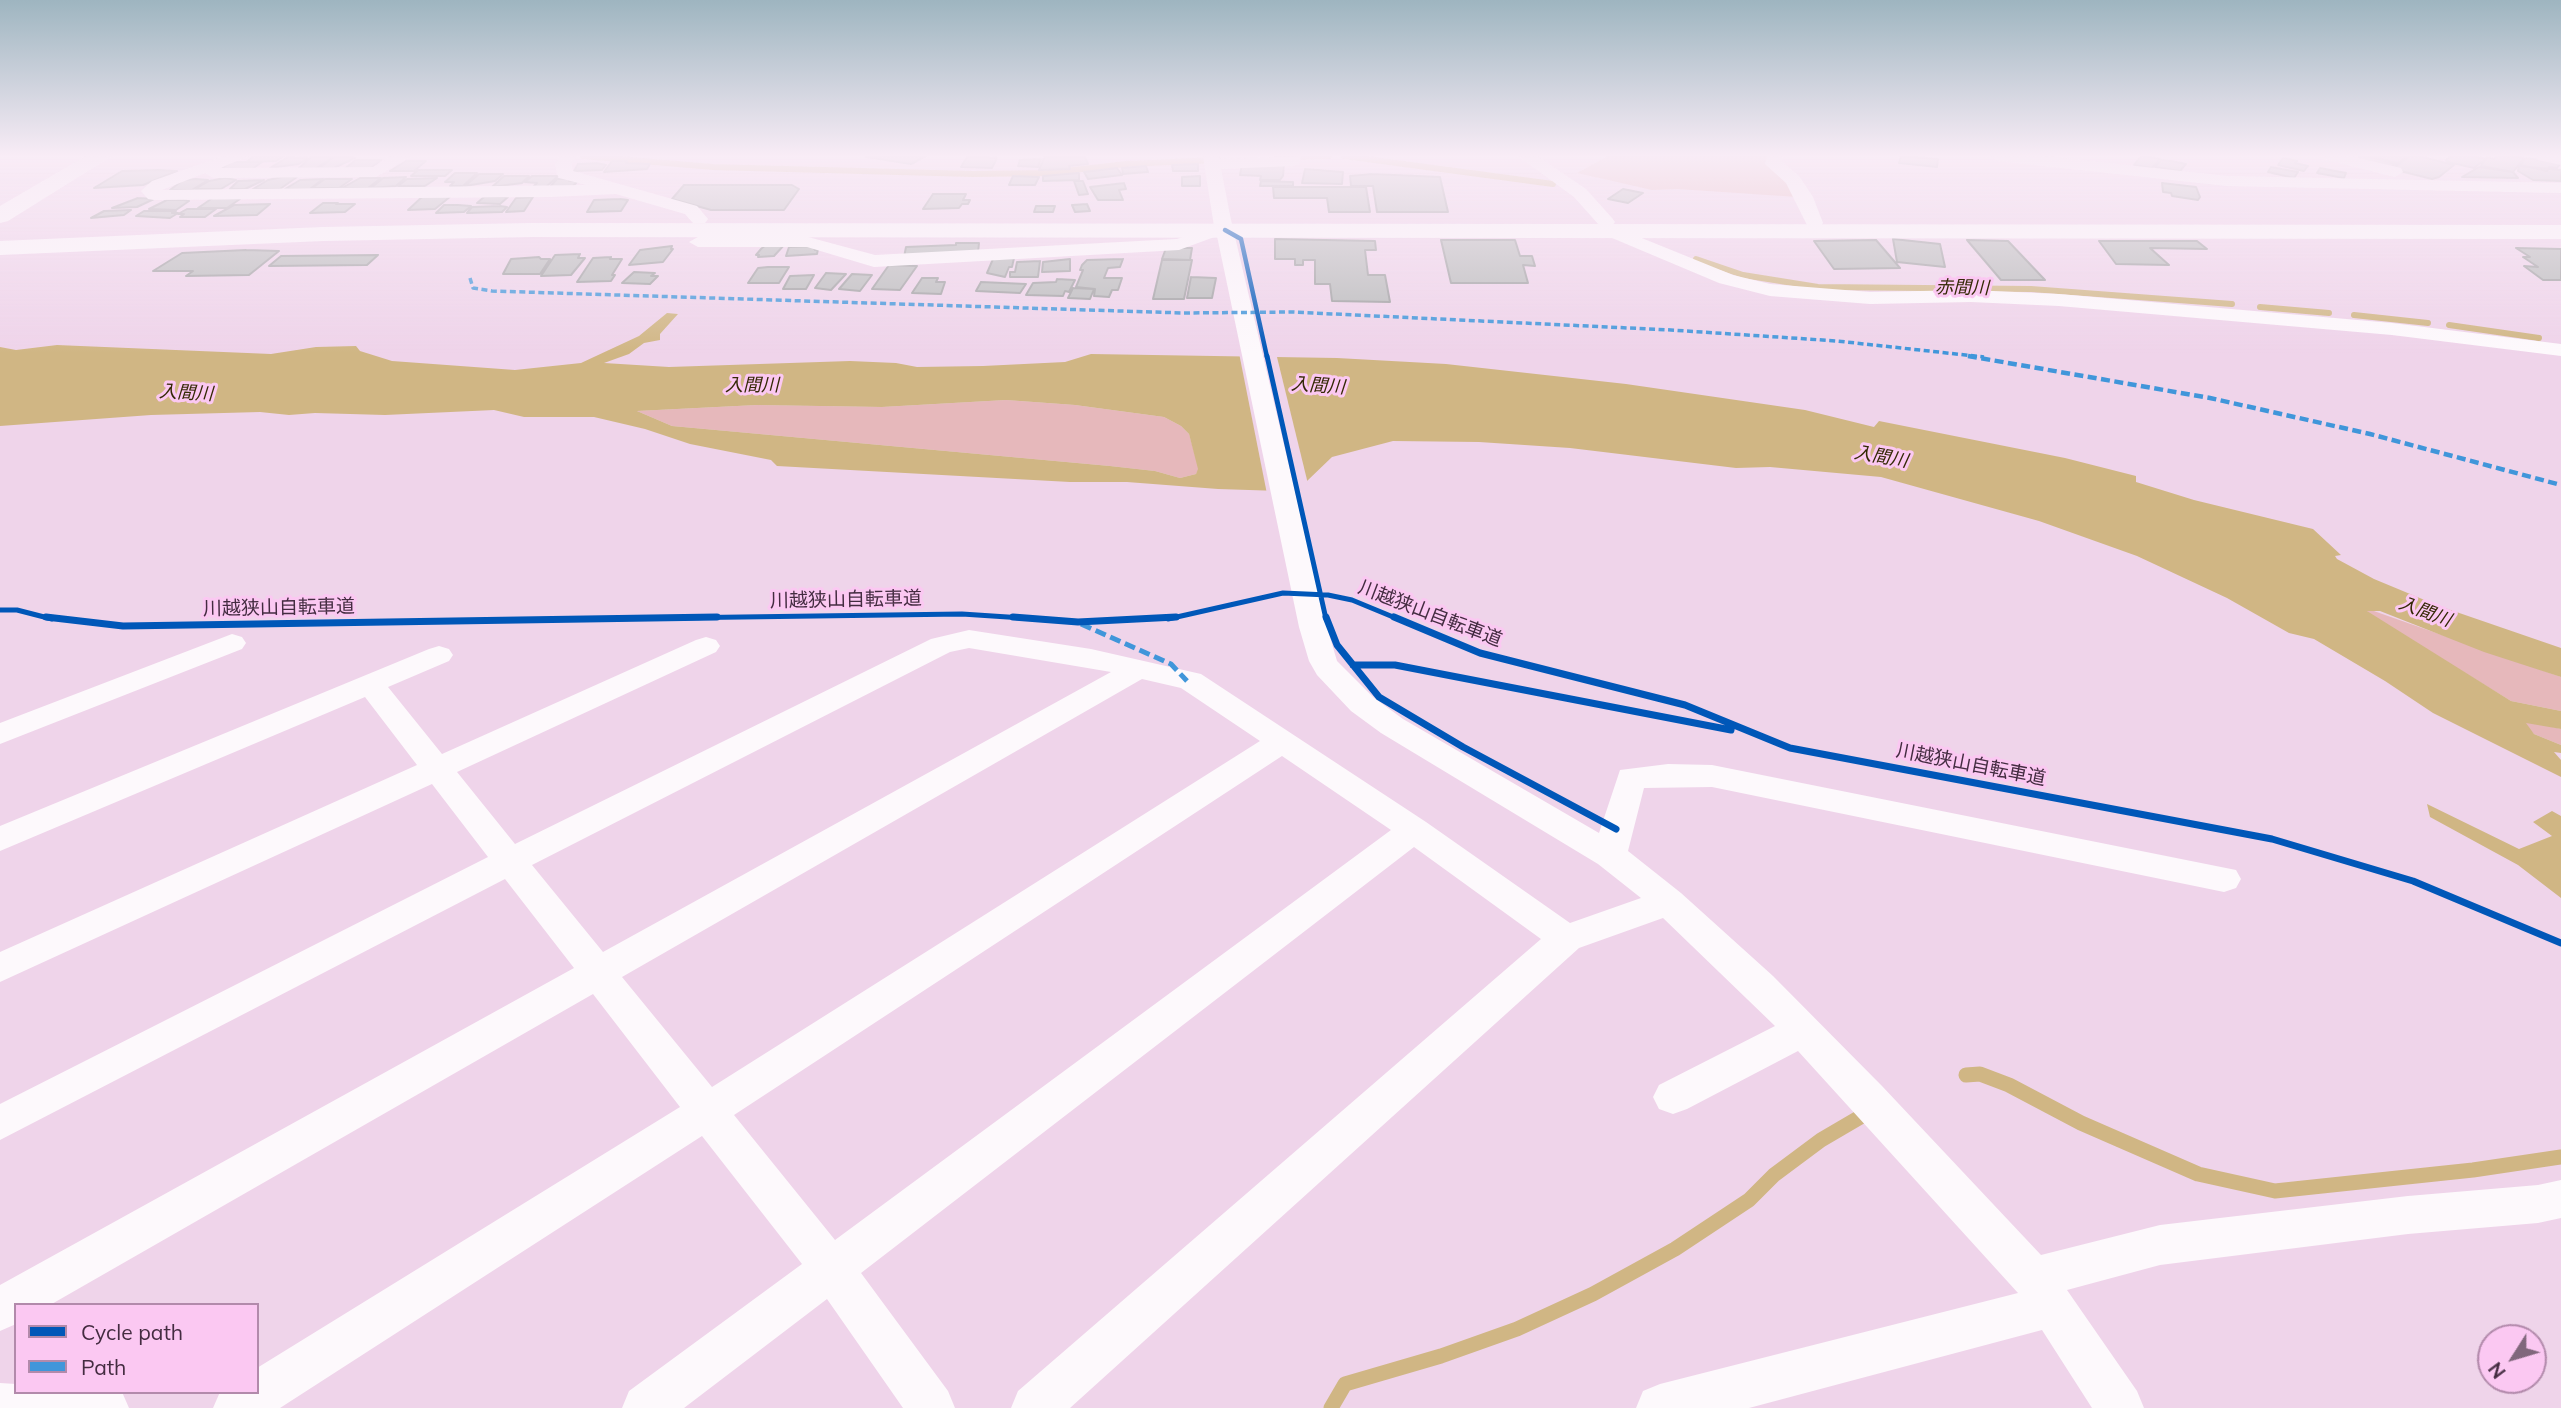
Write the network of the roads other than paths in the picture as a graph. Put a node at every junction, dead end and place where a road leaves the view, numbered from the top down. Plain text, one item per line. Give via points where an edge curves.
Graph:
1 (701, 222) edge
2 (1220, 222) edge
3 (1604, 222) edge
4 (2561, 222) edge
5 (1814, 223) joint
6 (703, 224) junction
7 (1608, 226) junction
8 (1221, 227) junction
9 (2561, 232) edge
10 (0, 235) edge
11 (0, 248) edge
12 (2561, 350) edge
13 (232, 643) dead end
14 (706, 646) dead end
15 (439, 655) dead end
16 (1138, 669) junction
17 (370, 684) junction
18 (0, 734) edge
19 (1283, 741) junction
20 (438, 769) junction
21 (1414, 830) junction
22 (0, 839) edge
23 (1610, 855) junction
24 (510, 861) junction
25 (2224, 879) dead end
26 (1669, 902) junction
27 (1566, 938) junction
28 (0, 968) edge
29 (598, 973) junction
30 (1803, 1030) junction
31 (1673, 1097) dead end
32 (708, 1111) junction
33 (0, 1123) edge
34 (2561, 1199) edge
35 (831, 1268) junction
36 (2042, 1292) junction
37 (0, 1309) edge
38 (0, 1406) edge
39 (105, 1408) edge
40 (237, 1408) edge
41 (646, 1408) edge
42 (931, 1408) edge
43 (1035, 1408) edge
44 (1660, 1408) edge
45 (2120, 1408) edge

1 - 6 street
2 - 8 street
3 - 7 street
4 - 5 main road
5 - 7 main road
6 - 8 main road
6 - 10 main road via 270,224
6 - 11 main road
7 - 8 main road
7 - 9 main road
7 - 12 street via 1726,279 1770,290 1870,298 2073,301 2392,329
8 - 23 street via 1242,300 1323,661 1362,705 1392,726
13 - 18 street
14 - 20 street
15 - 17 street
16 - 19 street via 1191,681
16 - 24 street via 969,639 941,645
16 - 29 street
17 - 20 street
17 - 22 street
19 - 21 street
19 - 32 street
20 - 24 street
20 - 28 street
21 - 27 street
21 - 35 street
23 - 25 street via 1631,778 1712,776
23 - 26 street
24 - 29 street
24 - 33 street
26 - 27 street
26 - 30 street
27 - 43 street
29 - 32 street
29 - 37 street
30 - 31 street
30 - 36 street
32 - 35 street
32 - 40 street
34 - 36 street via 2160,1245
35 - 41 street
35 - 42 street
36 - 44 street
36 - 45 street
38 - 39 street

